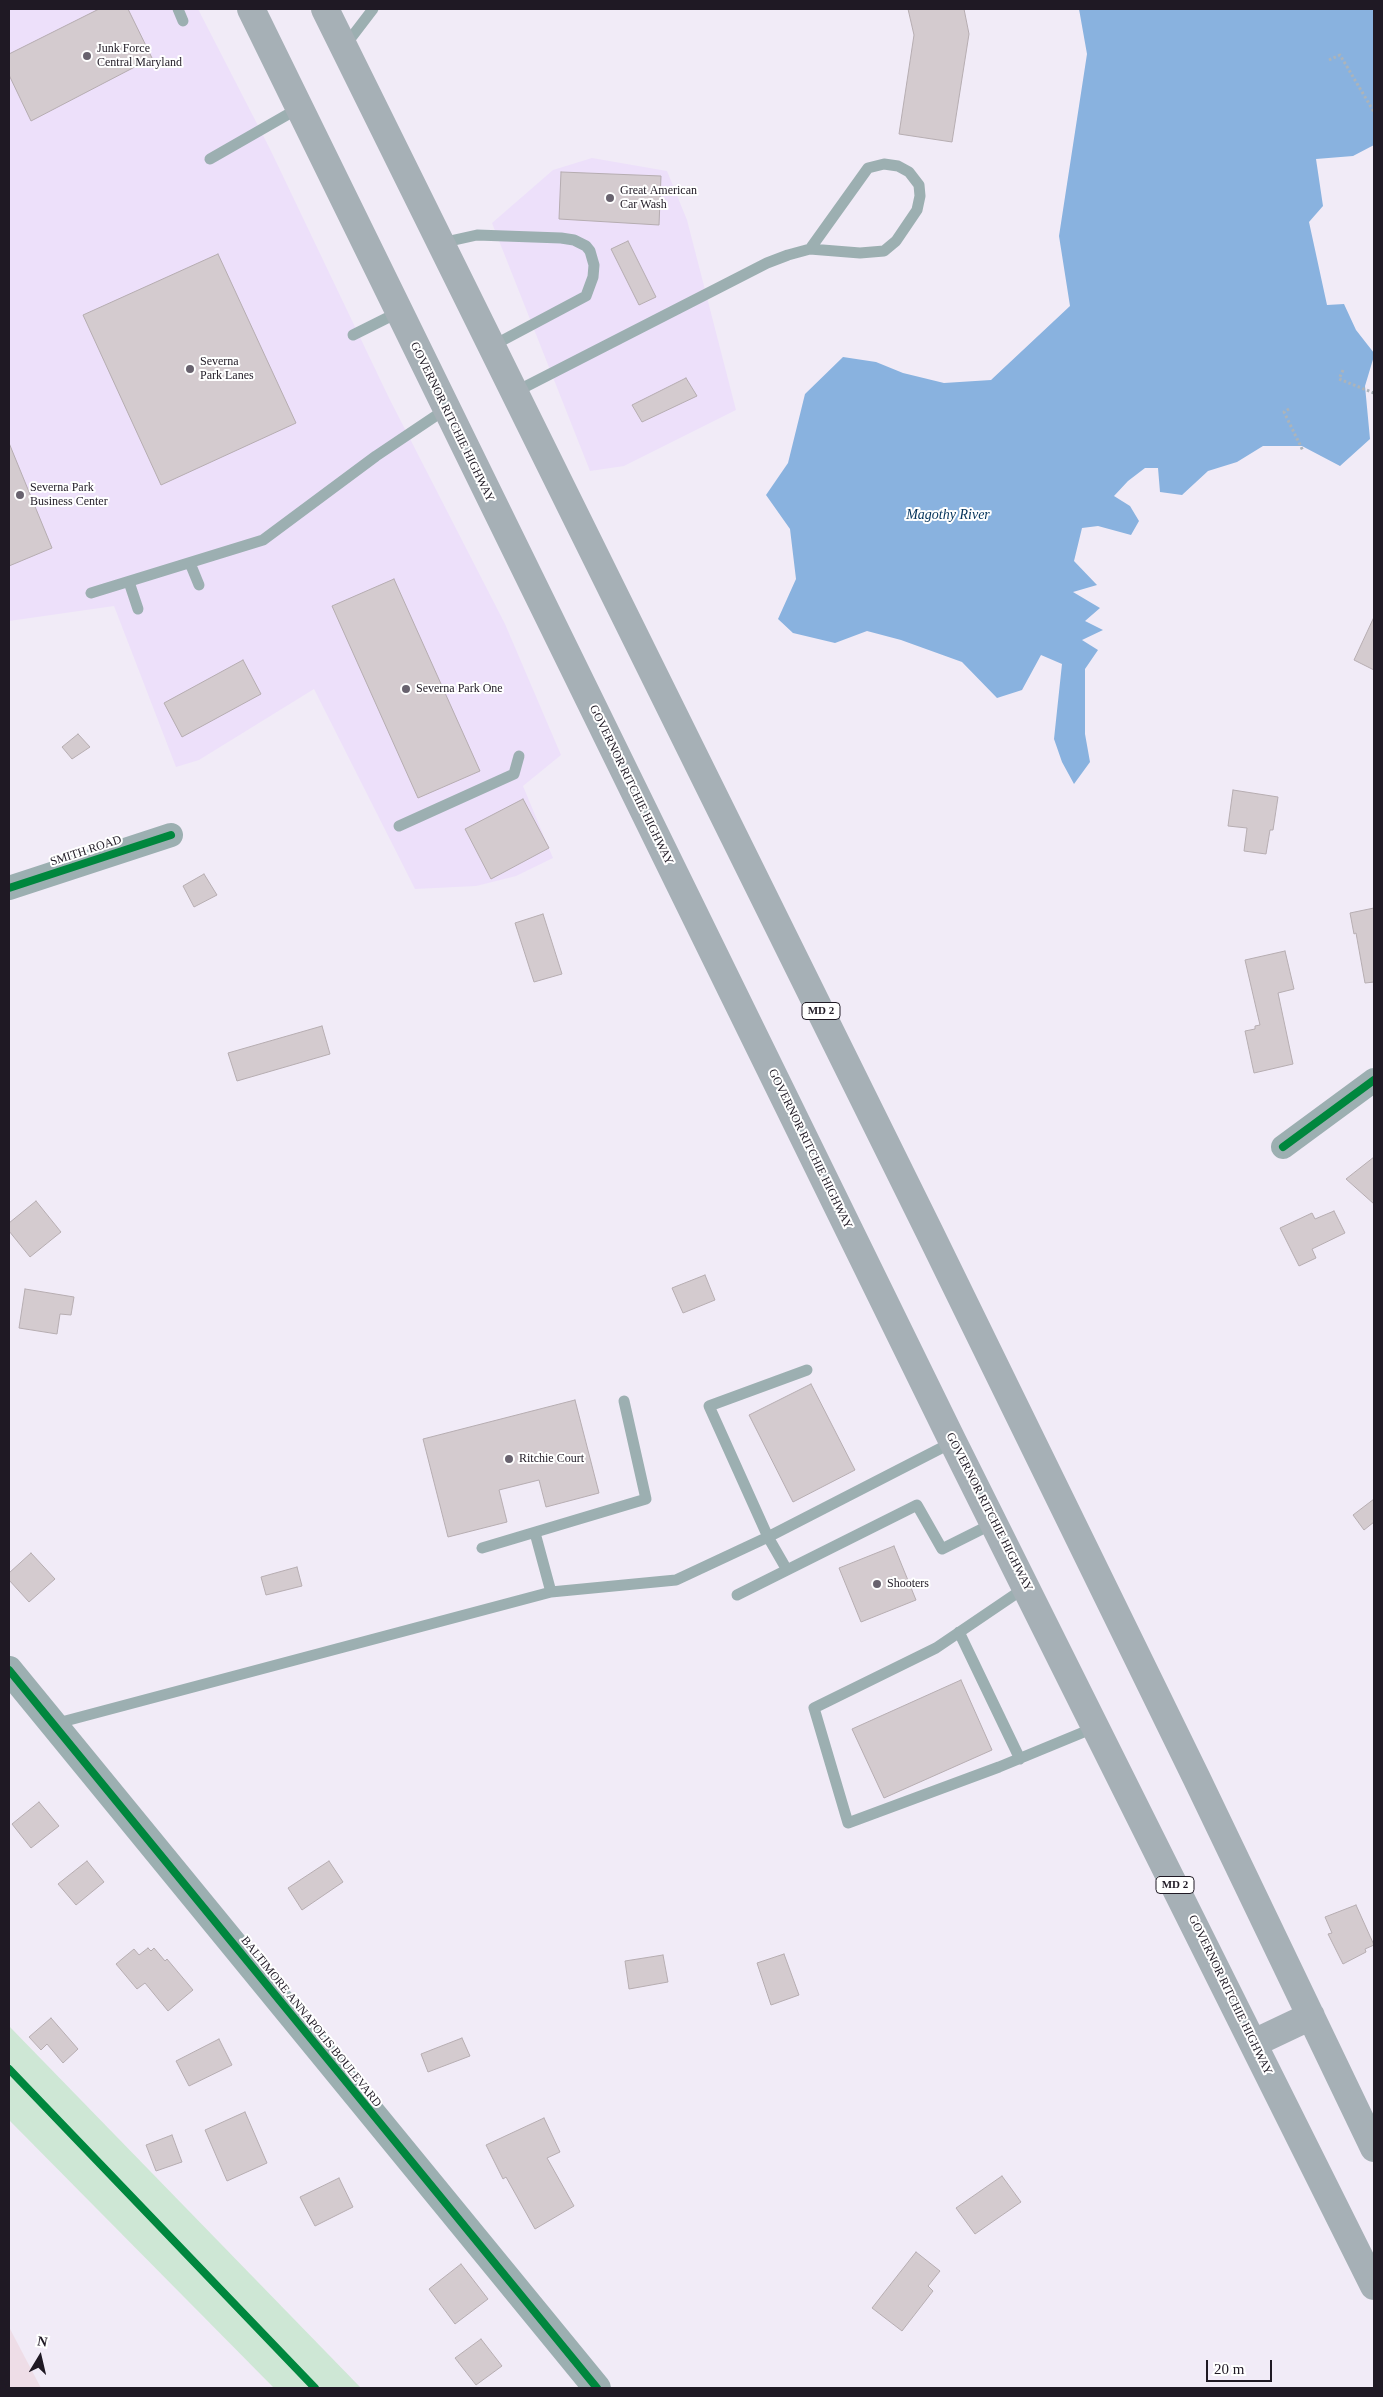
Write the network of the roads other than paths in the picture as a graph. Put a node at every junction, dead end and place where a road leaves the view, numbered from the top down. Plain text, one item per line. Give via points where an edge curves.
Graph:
1 (178, 9) edge
2 (251, 9) edge
3 (326, 9) edge
4 (373, 9) edge
5 (184, 21) dead end
6 (344, 47) junction
7 (299, 108) junction
8 (210, 159) dead end
9 (441, 243) junction
10 (810, 249) junction
11 (398, 312) junction
12 (353, 335) dead end
13 (492, 346) junction
14 (515, 392) junction
15 (446, 409) junction
16 (190, 563) junction
17 (129, 582) junction
18 (199, 585) dead end
19 (91, 593) dead end
20 (138, 609) dead end
21 (519, 756) dead end
22 (399, 826) dead end
23 (171, 836) dead end
24 (9, 888) edge
25 (1374, 1080) edge
26 (1282, 1147) dead end
27 (807, 1370) dead end
28 (624, 1401) dead end
29 (953, 1442) junction
30 (994, 1523) junction
31 (535, 1533) junction
32 (768, 1537) junction
33 (482, 1548) dead end
34 (787, 1570) junction
35 (1026, 1587) junction
36 (551, 1592) junction
37 (737, 1595) dead end
38 (959, 1632) junction
39 (9, 1670) edge
40 (54, 1724) junction
41 (1096, 1727) junction
42 (1020, 1759) junction
43 (1311, 2016) junction
44 (1254, 2043) junction
45 (1374, 2148) edge
46 (1374, 2286) edge
47 (597, 2388) edge

1 - 5 lane
2 - 7 highway, GOVERNOR RITCHIE HIGHWAY / MD 2
3 - 6 highway, MD 2
4 - 6 lane
6 - 9 highway, MD 2
7 - 8 lane
7 - 11 highway, GOVERNOR RITCHIE HIGHWAY / MD 2
9 - 13 highway, MD 2
9 - 13 lane via 477,234 561,238 574,240 590,251 593,277 586,296
10 - 10 lane via 860,253 884,251 896,241 917,210 919,185 909,172 898,166 884,164 868,168
10 - 14 lane via 767,263
11 - 12 lane
11 - 15 highway, GOVERNOR RITCHIE HIGHWAY / MD 2
13 - 14 highway, MD 2
14 - 43 highway, MD 2
15 - 16 lane via 376,456 263,540
15 - 29 highway, GOVERNOR RITCHIE HIGHWAY / MD 2
16 - 17 lane
16 - 18 lane
17 - 19 lane
17 - 20 lane
21 - 22 lane via 514,774
23 - 24 street, SMITH ROAD
25 - 26 street
27 - 32 lane via 709,1406
28 - 31 lane via 646,1499
29 - 30 highway, GOVERNOR RITCHIE HIGHWAY / MD 2
29 - 32 lane
30 - 34 lane via 942,1549 917,1505
30 - 35 highway, GOVERNOR RITCHIE HIGHWAY / MD 2
31 - 33 lane
31 - 36 lane
32 - 34 lane
32 - 36 lane via 676,1580
34 - 37 lane
35 - 38 lane
35 - 41 highway, GOVERNOR RITCHIE HIGHWAY / MD 2
36 - 40 lane
38 - 42 lane
38 - 42 lane via 936,1648 814,1708 848,1823
39 - 40 street, BALTIMORE ANNAPOLIS BOULEVARD
40 - 47 street, BALTIMORE ANNAPOLIS BOULEVARD
41 - 42 lane
41 - 44 highway, GOVERNOR RITCHIE HIGHWAY / MD 2
43 - 44 highway
43 - 45 highway, MD 2
44 - 46 highway, GOVERNOR RITCHIE HIGHWAY / MD 2

